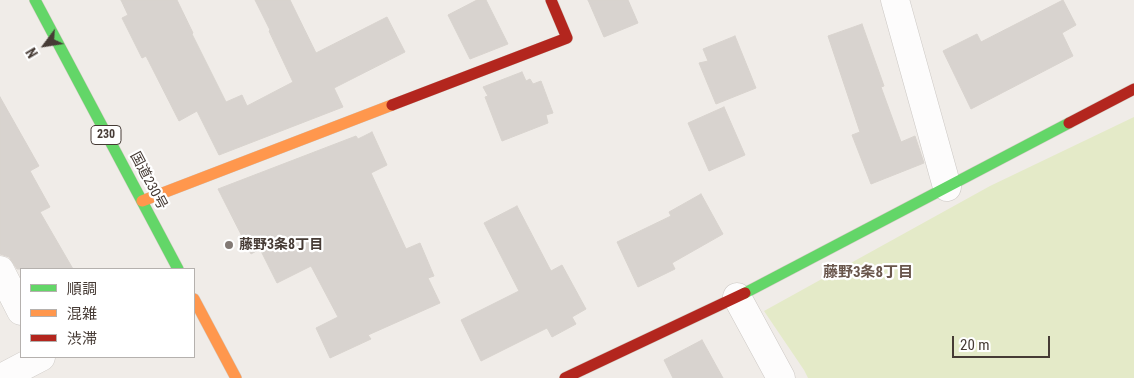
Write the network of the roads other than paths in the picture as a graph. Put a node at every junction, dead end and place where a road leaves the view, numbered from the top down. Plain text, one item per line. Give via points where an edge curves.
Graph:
1 (35, 0) edge
2 (552, 0) edge
3 (895, 0) edge
4 (1134, 89) edge
5 (947, 187) junction
6 (142, 201) junction
7 (177, 268) edge
8 (0, 270) edge
9 (737, 297) junction
10 (195, 301) edge
11 (20, 309) edge
12 (39, 358) edge
13 (1, 378) edge
14 (236, 378) edge
15 (565, 378) edge
16 (781, 378) edge

1 - 6 main road, 国道230号 / 230
2 - 6 main road via 567,38
3 - 5 street
4 - 5 main road
5 - 9 main road
6 - 7 main road, 国道230号 / 230
8 - 11 street
9 - 15 main road
9 - 16 street
10 - 14 main road
12 - 13 street

